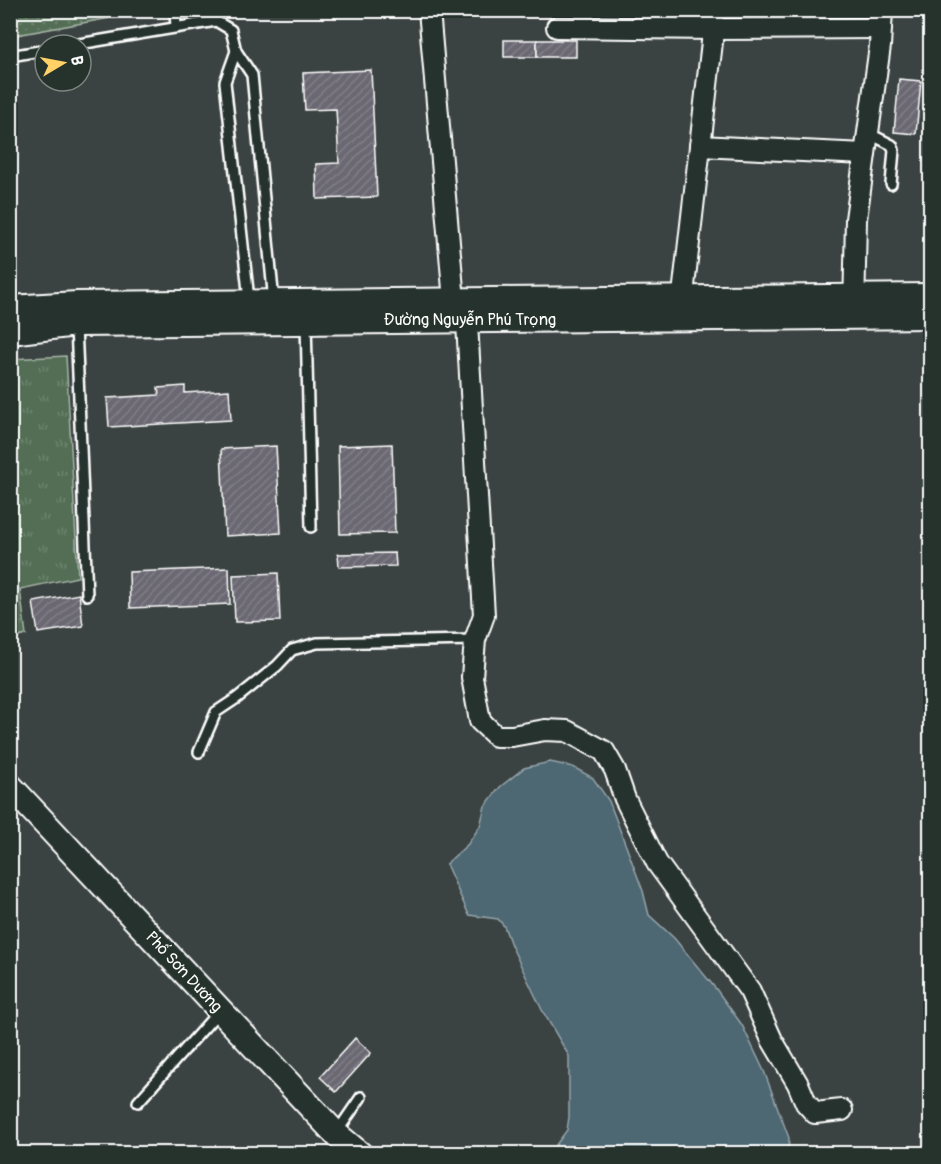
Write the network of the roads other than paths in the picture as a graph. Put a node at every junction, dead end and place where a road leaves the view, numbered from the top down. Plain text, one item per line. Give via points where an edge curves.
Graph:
1 (175, 10) edge
2 (429, 10) edge
3 (882, 19) edge
4 (712, 20) edge
5 (176, 27) junction
6 (557, 27) dead end
7 (93, 42) edge
8 (236, 51) junction
9 (33, 52) edge
10 (10, 56) edge
11 (868, 134) junction
12 (700, 146) junction
13 (865, 154) junction
14 (891, 184) dead end
15 (930, 296) edge
16 (462, 307) junction
17 (854, 307) junction
18 (10, 308) edge
19 (682, 309) junction
20 (250, 312) junction
21 (274, 312) junction
22 (76, 314) junction
23 (930, 316) edge
24 (306, 322) junction
25 (10, 332) edge
26 (311, 527) dead end
27 (87, 595) dead end
28 (476, 640) junction
29 (199, 752) dead end
30 (10, 786) edge
31 (220, 1010) junction
32 (361, 1097) dead end
33 (138, 1102) dead end
34 (842, 1110) dead end
35 (345, 1144) edge

1 - 5 lane
2 - 16 street
3 - 4 street
3 - 11 street
4 - 6 street
4 - 12 street
5 - 7 lane
5 - 8 lane via 216,21 231,30
8 - 20 lane via 225,82
8 - 21 lane via 252,75
9 - 10 lane
11 - 13 street
11 - 14 lane via 892,145
12 - 13 street
12 - 19 street
13 - 17 street via 856,219
15 - 17 street, Đường Nguyễn Phú Trọng
16 - 19 street, Đường Nguyễn Phú Trọng
16 - 21 street, Đường Nguyễn Phú Trọng
16 - 24 street, Đường Nguyễn Phú Trọng
16 - 28 street via 484,615
17 - 19 street, Đường Nguyễn Phú Trọng
17 - 23 street, Đường Nguyễn Phú Trọng
18 - 22 street, Đường Nguyễn Phú Trọng
20 - 21 street, Đường Nguyễn Phú Trọng
20 - 22 street, Đường Nguyễn Phú Trọng
21 - 24 street, Đường Nguyễn Phú Trọng
22 - 25 street, Đường Nguyễn Phú Trọng
22 - 27 lane
24 - 26 lane
28 - 29 lane via 317,643 292,650 216,712
28 - 34 street via 472,677 480,721 496,736 567,731 604,751 657,863 750,991 806,1103 815,1113
30 - 31 street, Phố Sơn Dương
31 - 33 lane
31 - 35 street, Phố Sơn Dương
32 - 35 lane

